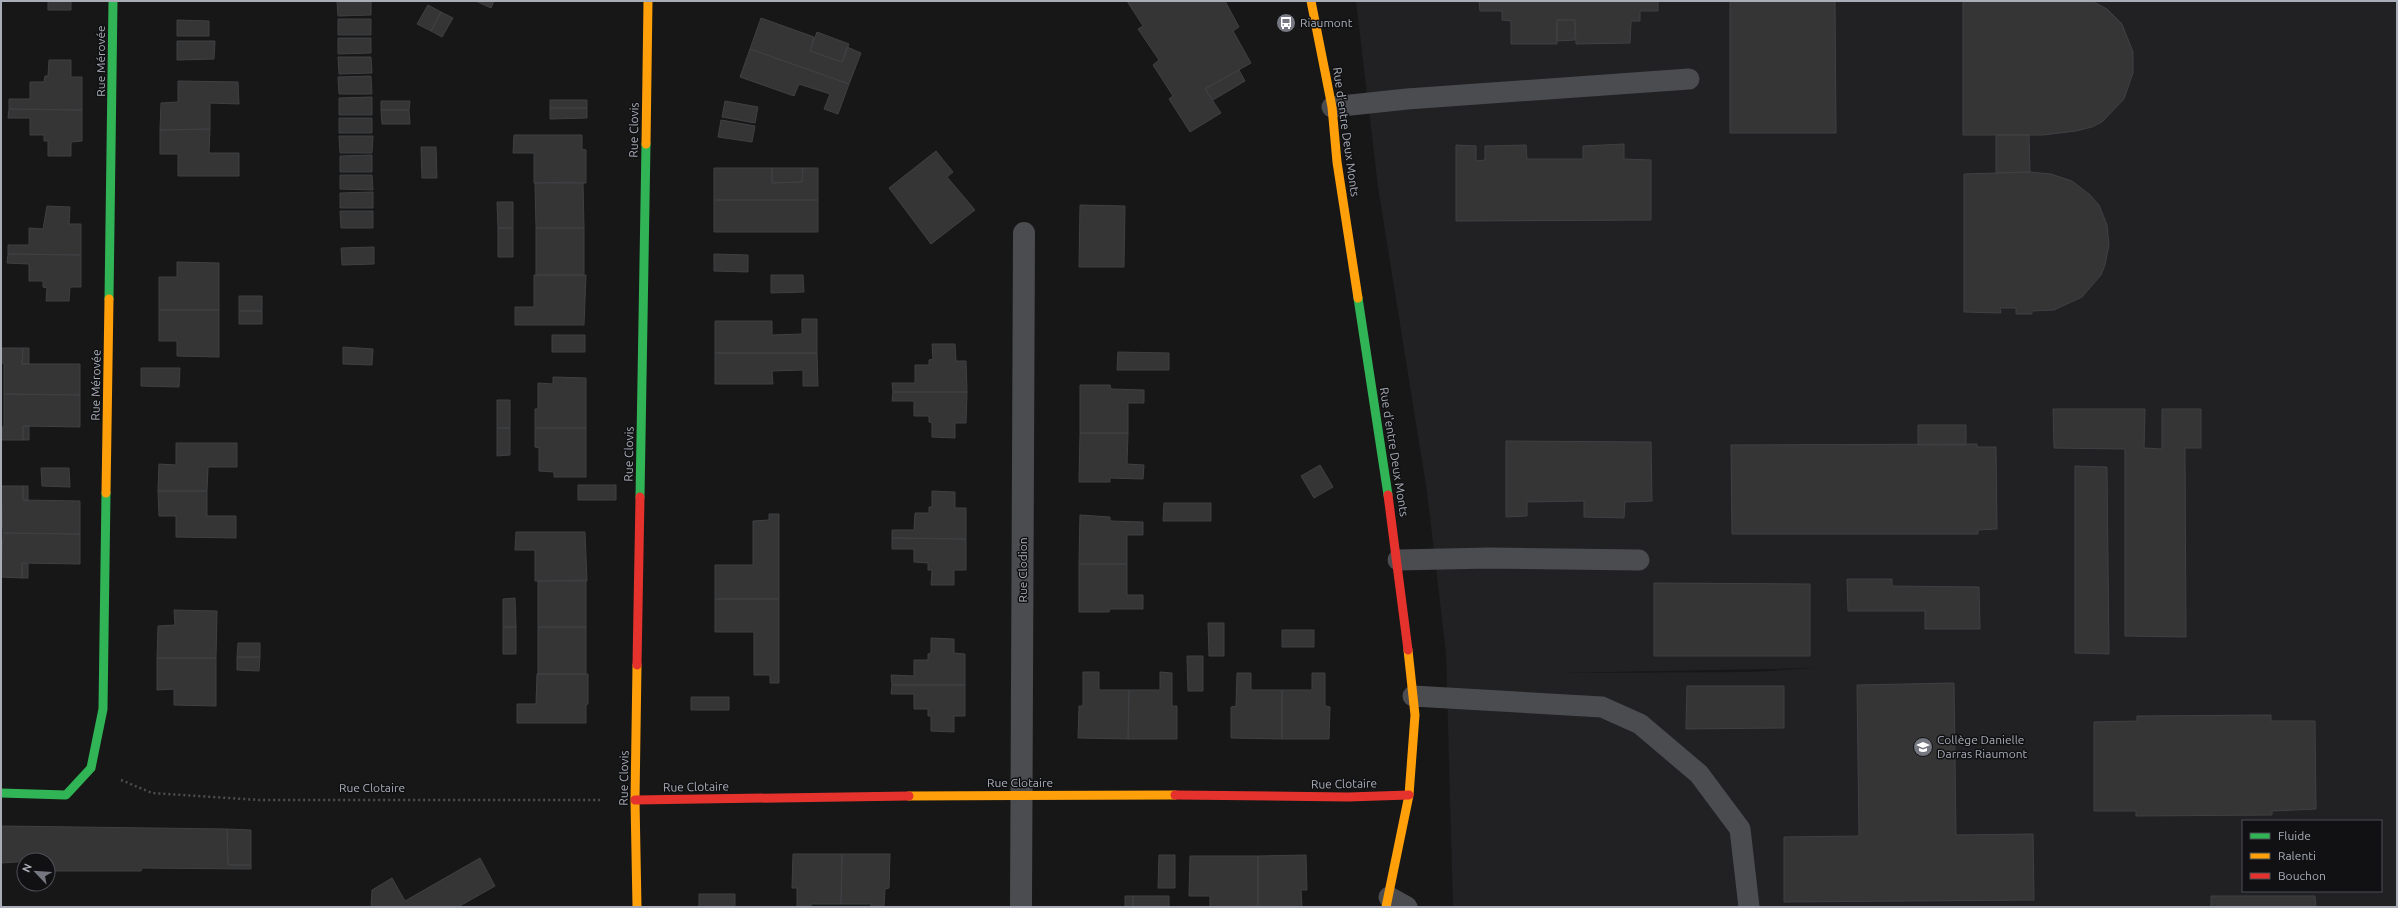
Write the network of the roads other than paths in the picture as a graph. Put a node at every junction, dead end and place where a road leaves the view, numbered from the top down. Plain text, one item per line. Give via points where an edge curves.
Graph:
1 (113, 1) edge
2 (648, 1) edge
3 (1311, 1) edge
4 (1689, 79) dead end
5 (1332, 107) junction
6 (1024, 233) dead end
7 (1398, 560) junction
8 (1639, 560) dead end
9 (1413, 696) junction
10 (1, 793) edge
11 (1022, 794) junction
12 (1409, 795) junction
13 (635, 800) junction
14 (1387, 902) edge
15 (637, 907) edge
16 (1021, 907) edge
17 (1407, 907) edge
18 (1749, 907) edge

1 - 10 street, Rue Mérovée via 103,709 91,768 66,795
2 - 13 street, Rue Clovis
3 - 5 street, Rue d'entre Deux Monts
4 - 5 lane via 1407,99
5 - 7 street, Rue d'entre Deux Monts via 1337,162
6 - 11 street, Rue Clodion
7 - 8 lane
7 - 9 street, Rue d'entre Deux Monts
9 - 12 street, Rue d'entre Deux Monts via 1415,715
9 - 18 lane via 1602,707 1640,724 1699,774 1740,829
11 - 12 street, Rue Clotaire via 1348,797
11 - 13 street, Rue Clotaire
11 - 16 street, Rue Clodion
12 - 14 street, Rue d'entre Deux Monts
13 - 15 street, Rue Clovis
14 - 17 lane

